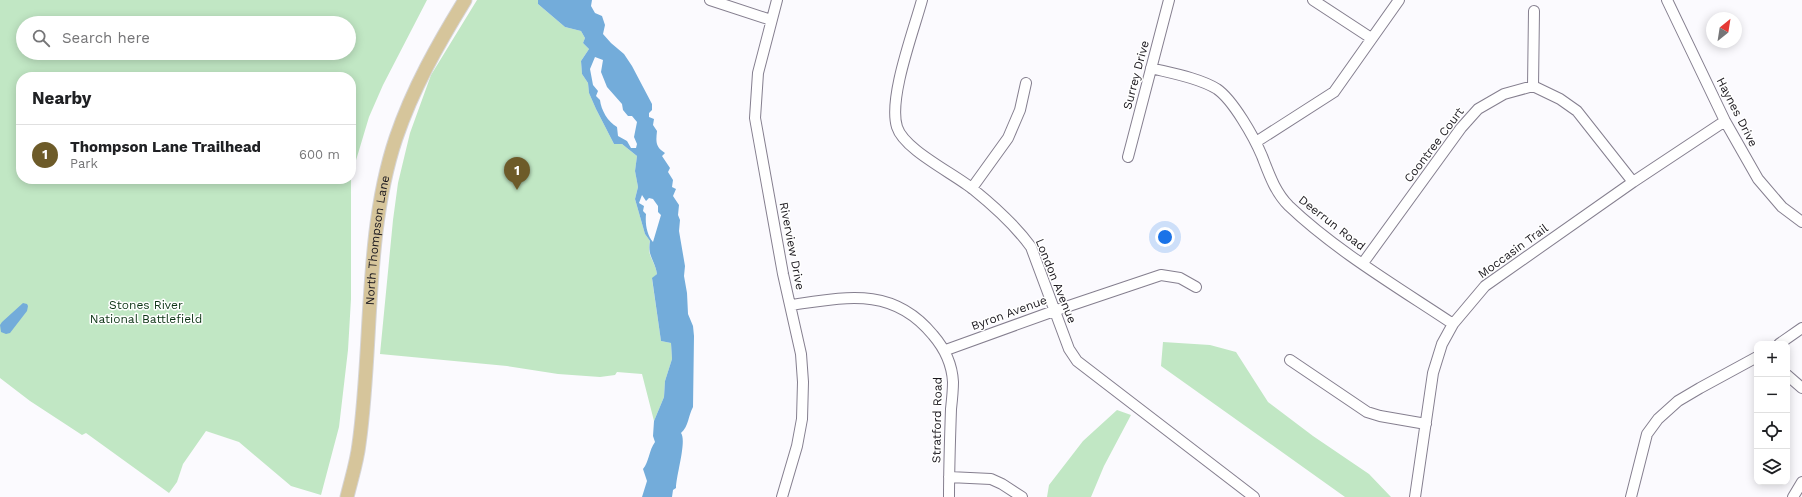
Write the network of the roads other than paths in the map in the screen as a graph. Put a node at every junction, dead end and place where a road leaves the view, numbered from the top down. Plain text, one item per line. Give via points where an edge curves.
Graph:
1 (465, 0) edge
2 (710, 0) edge
3 (777, 0) edge
4 (922, 0) edge
5 (1169, 0) edge
6 (1313, 0) edge
7 (1399, 0) edge
8 (1667, 0) edge
9 (1534, 11) dead end
10 (771, 20) junction
11 (1371, 38) junction
12 (1151, 68) junction
13 (1026, 83) dead end
14 (1533, 86) junction
15 (1725, 121) junction
16 (1256, 142) junction
17 (1128, 157) dead end
18 (1633, 182) junction
19 (972, 188) junction
20 (1802, 222) edge
21 (1363, 263) junction
22 (1196, 287) dead end
23 (791, 305) junction
24 (1054, 311) junction
25 (1453, 324) junction
26 (1802, 328) edge
27 (1783, 341) edge
28 (946, 350) junction
29 (1754, 359) edge
30 (1290, 360) dead end
31 (1789, 377) edge
32 (1802, 388) edge
33 (1426, 424) junction
34 (949, 477) junction
35 (1802, 482) edge
36 (347, 497) edge
37 (782, 497) edge
38 (949, 497) edge
39 (1022, 497) edge
40 (1254, 497) edge
41 (1415, 497) edge
42 (1631, 497) edge
43 (1793, 497) edge

1 - 36 main road, North Thompson Lane via 430,59 396,138 388,168 376,240 359,445
2 - 10 street
3 - 10 street, Riverview Drive
4 - 19 street, London Avenue via 898,83 897,127 920,153
5 - 12 street, Surrey Drive
6 - 11 street
7 - 11 street
8 - 15 street, Haynes Drive
9 - 14 street
10 - 23 street, Riverview Drive via 758,72 755,118
11 - 16 street via 1334,92
12 - 16 street, Deerrun Road via 1216,88 1226,96
12 - 17 street, Surrey Drive
13 - 19 street via 1020,110 1008,138
14 - 18 street via 1560,99 1577,111
14 - 21 street, Coontree Court via 1504,94 1478,109 1461,128
15 - 18 street, Moccasin Trail
15 - 20 street, Haynes Drive via 1758,179 1782,207
16 - 21 street, Deerrun Road via 1278,194 1311,226
18 - 25 street, Moccasin Trail via 1485,286
19 - 24 street, London Avenue via 1004,215 1031,247
21 - 25 street, Deerrun Road
22 - 24 street, Byron Avenue via 1180,278 1161,275
23 - 28 street, Stratford Road via 840,298 882,300 924,323
23 - 37 street, Riverview Drive via 801,354 802,419
24 - 28 street, Byron Avenue
24 - 40 street, London Avenue via 1069,349 1077,361
25 - 33 street, Moccasin Trail via 1442,344 1432,373
26 - 27 street
28 - 34 street, Stratford Road via 953,381
29 - 42 street via 1700,388 1658,419 1647,434
30 - 33 street via 1367,412
31 - 32 street
33 - 41 street, Moccasin Trail
34 - 38 street, Stratford Road
34 - 39 street via 991,479
35 - 43 street

